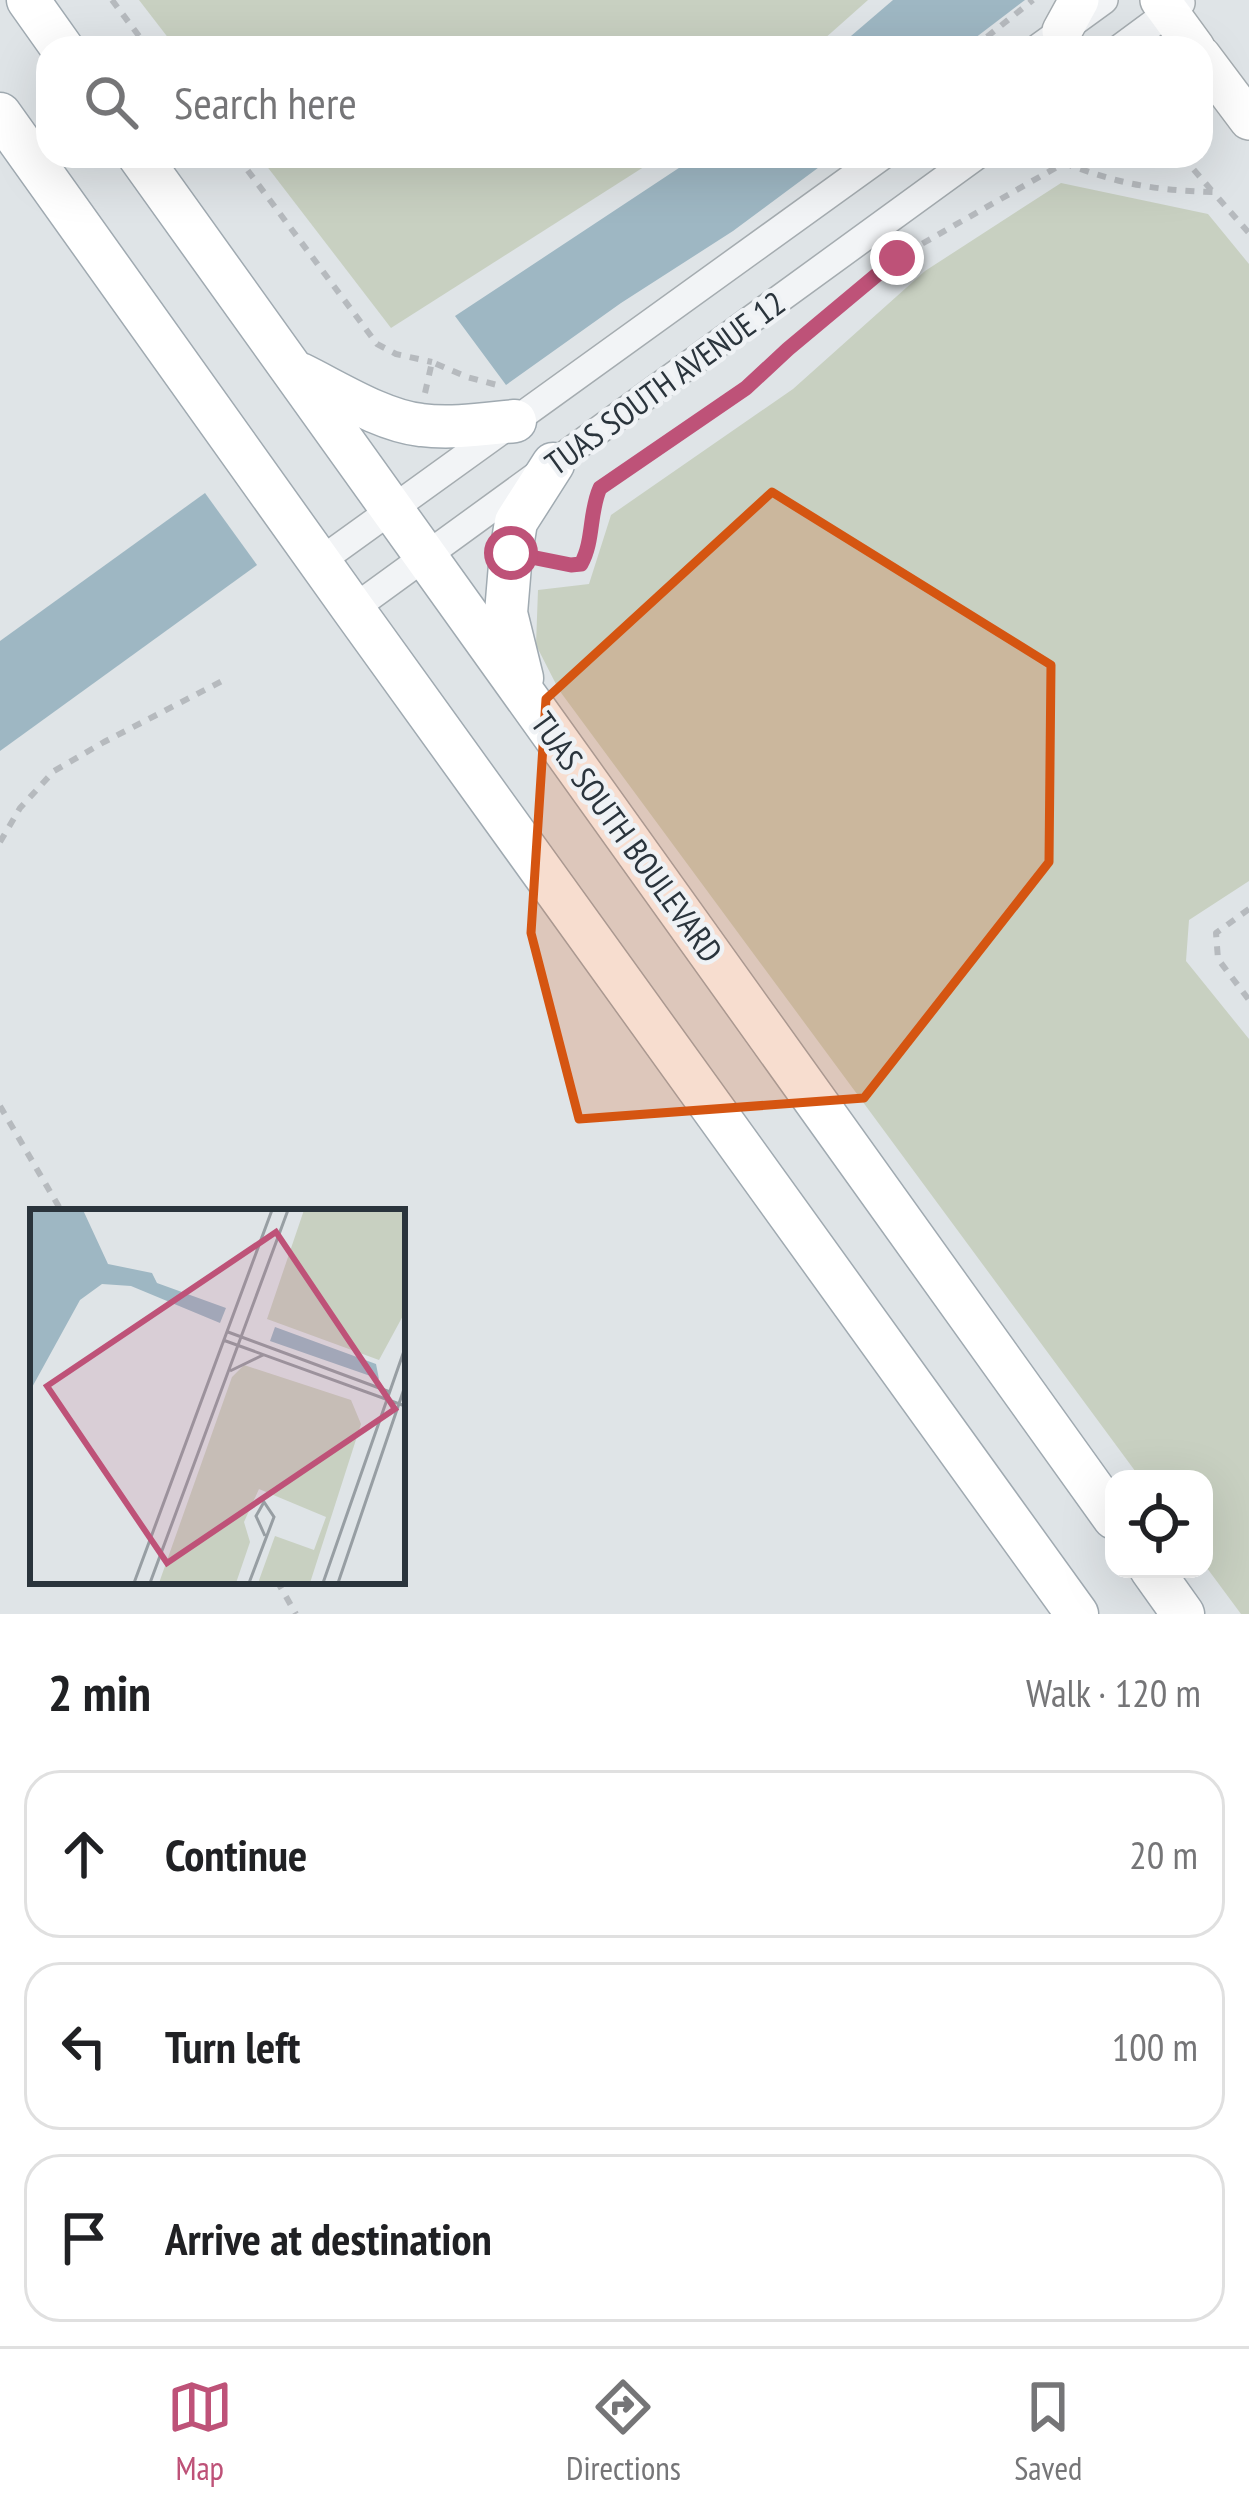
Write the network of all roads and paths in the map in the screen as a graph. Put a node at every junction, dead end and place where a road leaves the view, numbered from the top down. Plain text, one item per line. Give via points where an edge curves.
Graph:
1 (28, 0) edge
2 (112, 0) edge
3 (1033, 0) edge
4 (1104, 0) edge
5 (1171, 4) edge
6 (1059, 26) edge
7 (54, 36) edge
8 (139, 36) edge
9 (988, 36) edge
10 (1134, 36) edge
11 (1188, 36) edge
12 (1213, 81) edge
13 (0, 114) edge
14 (1249, 120) edge
15 (36, 164) edge
16 (39, 168) edge
17 (149, 168) edge
18 (246, 168) edge
19 (864, 168) edge
20 (960, 168) edge
21 (1055, 168) edge
22 (1078, 168) edge
23 (1192, 168) edge
24 (1213, 192) junction
25 (1249, 233) edge
26 (431, 362) junction
27 (293, 371) junction
28 (512, 405) junction
29 (418, 425) junction
30 (553, 464) junction
31 (392, 510) junction
32 (511, 553) junction
33 (426, 556) junction
34 (320, 562) junction
35 (353, 609) junction
36 (228, 679) dead end
37 (526, 696) junction
38 (0, 842) edge
39 (1249, 910) edge
40 (1249, 1000) edge
41 (0, 1106) edge
42 (60, 1209) edge
43 (1105, 1505) edge
44 (1157, 1578) edge
45 (279, 1584) edge
46 (296, 1614) edge
47 (1077, 1614) edge
48 (1183, 1614) edge

1 - 7 main road
2 - 8 path
3 - 9 path
4 - 6 street
5 - 10 street
5 - 11 main road
12 - 14 main road
13 - 15 main road
16 - 34 main road
17 - 27 main road, TUAS SOUTH BOULEVARD
18 - 26 path via 377,344
19 - 28 street, TUAS SOUTH AVENUE 12
20 - 30 street, TUAS SOUTH AVENUE 12
21 - 32 path via 897,258 746,388 600,488 581,564
22 - 24 path via 1157,190
23 - 24 path
24 - 25 path
26 - 28 path
26 - 29 path
27 - 29 main road
27 - 31 main road, TUAS SOUTH BOULEVARD
28 - 29 main road via 458,426
28 - 31 street, TUAS SOUTH AVENUE 12
30 - 32 main road via 516,522
30 - 33 street, TUAS SOUTH AVENUE 12
31 - 33 main road, TUAS SOUTH BOULEVARD
31 - 34 street, TUAS SOUTH AVENUE 12
32 - 37 main road via 506,613
33 - 35 street, TUAS SOUTH AVENUE 12
33 - 37 main road, TUAS SOUTH BOULEVARD
34 - 35 main road
35 - 47 main road
36 - 38 path via 54,772
37 - 43 main road, TUAS SOUTH BOULEVARD
39 - 40 path via 1216,933 1218,959
41 - 42 path
44 - 48 main road
45 - 46 path

